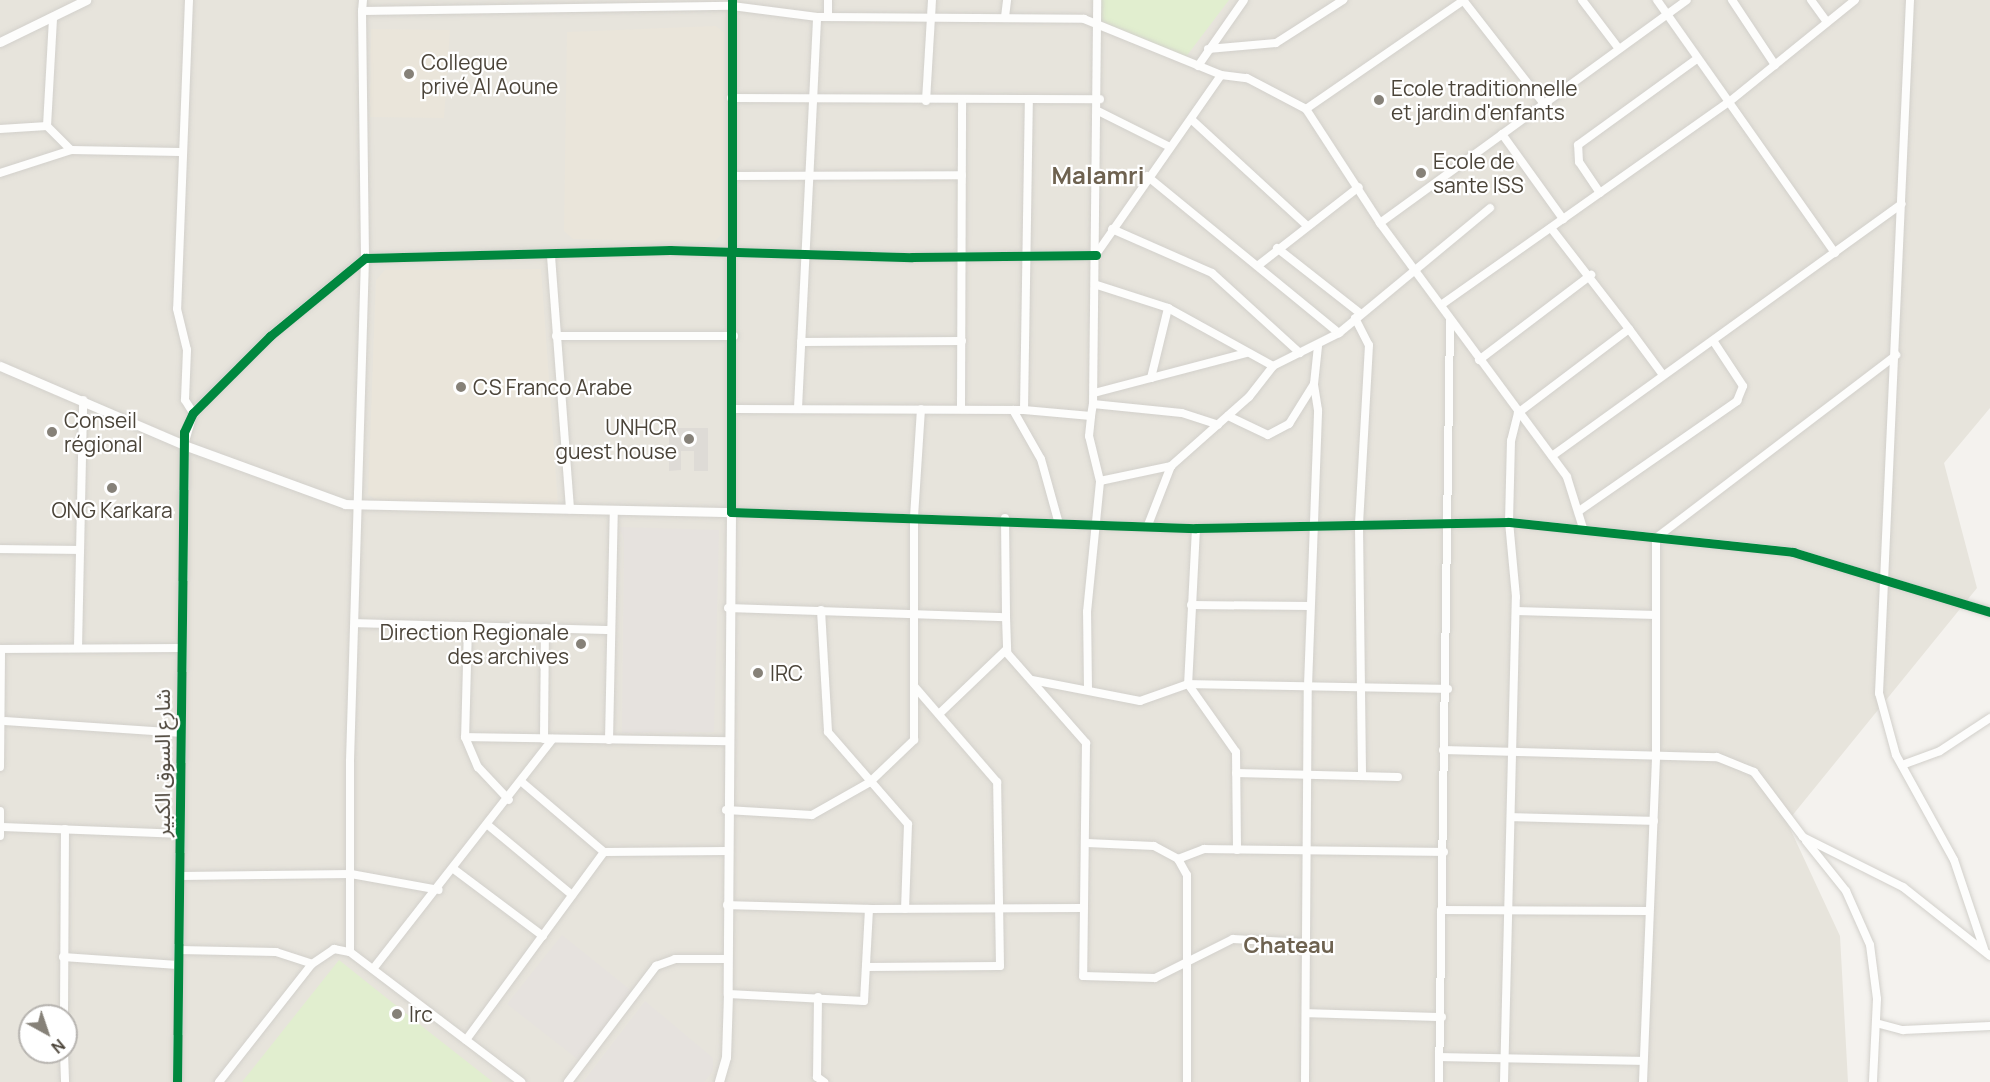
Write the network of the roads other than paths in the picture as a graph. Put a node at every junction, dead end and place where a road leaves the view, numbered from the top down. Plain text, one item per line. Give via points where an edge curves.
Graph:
1 (86, 0) edge
2 (189, 0) edge
3 (363, 0) edge
4 (828, 0) edge
5 (932, 0) edge
6 (1007, 0) edge
7 (1097, 0) edge
8 (1244, 0) edge
9 (1343, 0) edge
10 (1464, 0) edge
11 (1582, 0) edge
12 (1657, 0) edge
13 (1687, 0) edge
14 (1732, 0) edge
15 (1811, 0) edge
16 (1855, 0) edge
17 (1910, 0) edge
18 (732, 3) edge
19 (362, 11) junction
20 (932, 14) junction
21 (828, 15) junction
22 (1666, 15) junction
23 (817, 17) junction
24 (1005, 17) junction
25 (53, 18) junction
26 (1096, 22) junction
27 (1827, 22) junction
28 (0, 42) edge
29 (1208, 49) junction
30 (1619, 49) junction
31 (1697, 59) junction
32 (1775, 65) junction
33 (1198, 66) junction
34 (1221, 75) junction
35 (732, 98) junction
36 (1100, 99) junction
37 (1029, 100) junction
38 (812, 101) junction
39 (926, 101) junction
40 (962, 101) junction
41 (1729, 102) junction
42 (1544, 104) junction
43 (1306, 109) junction
44 (1100, 112) junction
45 (1192, 120) junction
46 (47, 126) junction
47 (0, 129) edge
48 (1502, 134) junction
49 (1168, 146) junction
50 (71, 150) junction
51 (180, 152) junction
52 (0, 173) edge
53 (805, 173) junction
54 (962, 175) junction
55 (732, 176) junction
56 (1147, 176) junction
57 (1359, 187) junction
58 (1600, 193) junction
59 (1902, 204) junction
60 (1490, 208) dead end
61 (1563, 219) junction
62 (1380, 223) junction
63 (1306, 225) junction
64 (1551, 228) junction
65 (1112, 229) junction
66 (1276, 248) junction
67 (735, 252) junction
68 (1835, 253) junction
69 (806, 255) junction
70 (1096, 255) junction
71 (551, 256) junction
72 (1024, 256) junction
73 (963, 257) junction
74 (365, 258) junction
75 (1260, 264) junction
76 (1414, 269) junction
77 (1591, 275) junction
78 (1097, 285) junction
79 (1441, 305) junction
80 (1168, 308) junction
81 (1357, 315) junction
82 (1450, 320) junction
83 (1629, 329) junction
84 (1339, 333) junction
85 (556, 336) junction
86 (734, 336) junction
87 (962, 341) junction
88 (801, 342) junction
89 (1714, 342) junction
90 (1318, 346) junction
91 (1246, 353) junction
92 (1300, 353) junction
93 (1896, 355) junction
94 (1479, 360) junction
95 (0, 366) edge
96 (1273, 366) junction
97 (1664, 375) junction
98 (1151, 378) junction
99 (1314, 384) junction
100 (1094, 393) junction
101 (83, 400) junction
102 (1093, 404) junction
103 (733, 408) junction
104 (798, 408) junction
105 (921, 409) junction
106 (961, 410) junction
107 (1013, 410) junction
108 (1024, 410) junction
109 (193, 413) junction
110 (1518, 413) junction
111 (1091, 416) junction
112 (1228, 416) junction
113 (1218, 425) junction
114 (184, 445) junction
115 (1552, 456) junction
116 (1171, 466) junction
117 (1100, 482) junction
118 (361, 508) junction
119 (570, 509) junction
120 (614, 510) junction
121 (1579, 511) junction
122 (731, 512) junction
123 (914, 517) junction
124 (1005, 518) junction
125 (1444, 522) junction
126 (1509, 522) junction
127 (1059, 524) junction
128 (1097, 525) junction
129 (1148, 525) junction
130 (1359, 526) junction
131 (1196, 528) junction
132 (1312, 528) junction
133 (1582, 528) junction
134 (1656, 538) junction
135 (0, 549) edge
136 (79, 550) junction
137 (1887, 580) junction
138 (1191, 604) junction
139 (1310, 606) junction
140 (728, 608) junction
141 (821, 610) junction
142 (1516, 611) junction
143 (913, 612) junction
144 (1990, 612) edge
145 (1656, 615) junction
146 (1006, 617) junction
147 (355, 623) junction
148 (468, 626) junction
149 (545, 628) junction
150 (611, 630) junction
151 (78, 648) junction
152 (181, 648) junction
153 (1, 649) edge
154 (1006, 650) junction
155 (1032, 680) junction
156 (1188, 684) junction
157 (1308, 686) junction
158 (916, 687) junction
159 (1360, 689) junction
160 (1448, 689) junction
161 (1088, 690) junction
162 (939, 714) junction
163 (1990, 718) edge
164 (5, 721) junction
165 (179, 733) junction
166 (465, 737) junction
167 (544, 739) junction
168 (553, 739) junction
169 (609, 740) junction
170 (727, 741) junction
171 (1443, 750) junction
172 (1512, 750) junction
173 (1656, 755) junction
174 (1902, 765) junction
175 (0, 767) edge
176 (1236, 773) junction
177 (1362, 776) junction
178 (1309, 777) junction
179 (1398, 777) dead end
180 (870, 782) junction
181 (522, 783) junction
182 (509, 800) junction
183 (726, 810) junction
184 (0, 811) edge
185 (1511, 818) junction
186 (1653, 821) junction
187 (489, 826) junction
188 (0, 827) edge
189 (65, 829) junction
190 (179, 834) junction
191 (0, 836) edge
192 (1803, 837) junction
193 (1086, 843) junction
194 (1237, 850) junction
195 (727, 851) junction
196 (1307, 851) junction
197 (604, 852) junction
198 (1444, 852) junction
199 (1178, 859) junction
200 (455, 870) junction
201 (351, 874) junction
202 (180, 876) junction
203 (439, 890) junction
204 (572, 895) junction
205 (727, 906) junction
206 (1001, 908) junction
207 (1083, 908) junction
208 (869, 909) junction
209 (905, 909) junction
210 (1441, 910) junction
211 (1509, 910) junction
212 (1649, 912) junction
213 (543, 936) junction
214 (1306, 943) junction
215 (1984, 949) junction
216 (179, 950) junction
217 (350, 952) junction
218 (1990, 956) edge
219 (63, 957) junction
220 (727, 959) junction
221 (312, 964) junction
222 (1189, 964) junction
223 (178, 965) junction
224 (866, 967) junction
225 (373, 969) junction
226 (728, 994) junction
227 (818, 997) junction
228 (64, 1004) edge
229 (1306, 1013) junction
230 (1442, 1017) junction
231 (1876, 1023) junction
232 (1990, 1026) edge
233 (466, 1040) junction
234 (1441, 1057) junction
235 (1504, 1059) junction
236 (1642, 1061) junction
237 (64, 1064) edge
238 (64, 1082) edge
239 (177, 1082) edge
240 (219, 1082) edge
241 (521, 1082) edge
242 (568, 1082) edge
243 (718, 1082) edge
244 (824, 1082) edge
245 (1187, 1082) edge
246 (1305, 1082) edge
247 (1439, 1082) edge
248 (1504, 1082) edge
249 (1642, 1082) edge
250 (1873, 1082) edge

1 - 25 street
2 - 51 street
3 - 19 street
4 - 21 street
5 - 20 street
6 - 24 street
7 - 26 street
8 - 29 street
9 - 29 street via 1276,43
10 - 42 street
10 - 43 street
11 - 30 street
12 - 22 street
13 - 22 street
14 - 32 street
15 - 27 street
16 - 27 street
17 - 59 street
18 - 19 street
18 - 23 street
18 - 35 street
19 - 74 street
20 - 21 street
20 - 24 street
20 - 39 street
21 - 23 street
22 - 30 street
22 - 31 street
23 - 38 street
24 - 26 street
25 - 28 street
25 - 46 street
26 - 33 street
26 - 36 street
27 - 32 street
29 - 33 street
30 - 42 street
31 - 41 street
31 - 58 street via 1578,145 1579,162
32 - 41 street
33 - 34 street
34 - 43 street via 1247,78
34 - 45 street
35 - 38 street
35 - 55 street
36 - 37 street
36 - 44 street
37 - 40 street
37 - 72 street
38 - 39 street
38 - 53 street
39 - 40 street
40 - 54 street
41 - 58 street
41 - 68 street
42 - 48 street
43 - 57 street
44 - 49 street
44 - 70 street
45 - 49 street
45 - 63 street
46 - 47 street
46 - 50 street
48 - 61 street
48 - 62 street
49 - 56 street
50 - 51 street
50 - 52 street
51 - 109 street via 177,309 187,350 185,400
53 - 54 street
53 - 55 street
53 - 69 street
54 - 73 street
55 - 67 street
56 - 65 street
56 - 75 street
57 - 62 street
57 - 63 street
58 - 61 street
59 - 68 street
59 - 93 street
60 - 76 street
61 - 64 street
62 - 76 street
63 - 66 street
64 - 77 street
64 - 79 street
65 - 70 street
65 - 92 street via 1206,269
66 - 75 street
66 - 81 street
67 - 69 street
67 - 71 street
67 - 86 street
68 - 89 street
69 - 73 street
69 - 88 street
70 - 72 street
70 - 78 street
71 - 74 street
71 - 85 street
72 - 73 street
72 - 108 street
73 - 87 street
74 - 109 street via 270,336
74 - 118 street
75 - 84 street
76 - 79 street
76 - 81 street
77 - 83 street
77 - 94 street
78 - 80 street
78 - 100 street
79 - 82 street
80 - 91 street
80 - 98 street
81 - 84 street
81 - 130 street via 1369,345
82 - 94 street
82 - 125 street
83 - 97 street
83 - 110 street
84 - 90 street
85 - 86 street
85 - 119 street
86 - 103 street
87 - 88 street
87 - 106 street
88 - 104 street
89 - 97 street
89 - 121 street via 1743,386 1737,401
90 - 92 street
90 - 99 street
91 - 96 street
91 - 98 street
92 - 96 street
93 - 134 street
93 - 137 street
94 - 110 street
95 - 101 street
96 - 112 street
97 - 115 street
98 - 100 street
99 - 112 street via 1300,413 1278,432 1262,435
99 - 132 street via 1318,410
100 - 102 street
101 - 114 street
101 - 136 street
102 - 111 street
102 - 113 street via 1182,413
103 - 104 street
103 - 122 street
104 - 105 street
105 - 106 street
105 - 123 street
106 - 107 street
107 - 108 street
107 - 127 street via 1041,459
108 - 111 street
109 - 114 street
110 - 115 street
110 - 126 street via 1511,441
111 - 117 street via 1089,436
112 - 113 street
113 - 116 street
114 - 118 street
114 - 152 street, شارع السوق الكبير
115 - 121 street via 1567,477
116 - 117 street
116 - 129 street
117 - 128 street
118 - 119 street
118 - 147 street
119 - 120 street
120 - 122 street
120 - 150 street
121 - 133 street
122 - 123 street
122 - 140 street
123 - 124 street
123 - 143 street
124 - 127 street
124 - 146 street
125 - 126 street
125 - 130 street
125 - 160 street
126 - 133 street
126 - 142 street
127 - 128 street
128 - 129 street
128 - 161 street via 1087,612
129 - 131 street
130 - 132 street
130 - 159 street
131 - 132 street
131 - 138 street
132 - 139 street
133 - 134 street
134 - 137 street via 1793,552
134 - 145 street
135 - 136 street
136 - 151 street
137 - 144 street
137 - 174 street via 1879,693 1883,721
138 - 139 street
138 - 156 street
139 - 157 street
140 - 141 street
140 - 170 street
141 - 143 street
141 - 180 street via 828,732
142 - 145 street
142 - 172 street
143 - 146 street
143 - 158 street
145 - 173 street
146 - 154 street
147 - 148 street
147 - 201 street
148 - 149 street
148 - 166 street
149 - 150 street
149 - 167 street
150 - 169 street
151 - 152 street
151 - 153 street
152 - 165 street, شارع السوق الكبير
153 - 164 street
154 - 155 street
154 - 162 street
155 - 161 street
155 - 193 street via 1084,736
156 - 157 street
156 - 161 street via 1140,701
156 - 176 street via 1229,738
157 - 159 street
157 - 178 street
158 - 162 street
158 - 180 street via 914,740
159 - 160 street
159 - 177 street
160 - 171 street
162 - 206 street via 997,782
163 - 174 street via 1940,751
164 - 165 street
164 - 175 street
165 - 190 street, شارع السوق الكبير
166 - 167 street
166 - 182 street via 478,767
167 - 168 street
168 - 169 street
168 - 181 street
169 - 170 street
170 - 183 street
171 - 172 street
171 - 198 street
172 - 173 street
172 - 185 street
173 - 186 street
173 - 192 street via 1717,757 1754,772
174 - 215 street via 1954,860
176 - 178 street
176 - 194 street
177 - 178 street
177 - 179 street
178 - 196 street
180 - 183 street via 805,817
180 - 209 street via 910,832
181 - 182 street
181 - 197 street
182 - 187 street
183 - 195 street
184 - 188 street
185 - 186 street
185 - 211 street
186 - 212 street
187 - 200 street
187 - 204 street
188 - 189 street
188 - 191 street
189 - 190 street
189 - 219 street
190 - 202 street, شارع السوق الكبير
192 - 215 street via 1902,887
192 - 231 street via 1858,911 1869,945
193 - 199 street via 1154,846
193 - 207 street
194 - 196 street
194 - 199 street via 1204,849
195 - 197 street
195 - 205 street
196 - 198 street
196 - 214 street
197 - 204 street
198 - 210 street
199 - 222 street via 1189,886
200 - 203 street
200 - 213 street
201 - 202 street
201 - 203 street
201 - 217 street
202 - 216 street, شارع السوق الكبير
203 - 225 street
204 - 213 street
205 - 208 street
205 - 220 street
206 - 207 street
206 - 209 street
206 - 224 street via 1000,966
207 - 222 street via 1083,976 1155,978
208 - 209 street
208 - 224 street
210 - 211 street
210 - 230 street
211 - 212 street
211 - 235 street
212 - 236 street
213 - 233 street
214 - 222 street via 1226,940
214 - 229 street
215 - 218 street
216 - 221 street via 276,952
216 - 223 street, شارع السوق الكبير
217 - 221 street via 334,949
217 - 225 street
219 - 223 street
219 - 228 street
220 - 226 street
220 - 242 street via 675,959 656,966
221 - 240 street
222 - 245 street
223 - 239 street, شارع السوق الكبير
224 - 227 street via 864,1001
225 - 233 street
226 - 227 street
226 - 243 street via 726,1057
227 - 244 street via 817,1077
229 - 230 street
229 - 246 street
230 - 234 street
231 - 232 street via 1903,1030
231 - 250 street
233 - 241 street
234 - 235 street
234 - 247 street
235 - 236 street
235 - 248 street
236 - 249 street
237 - 238 street

